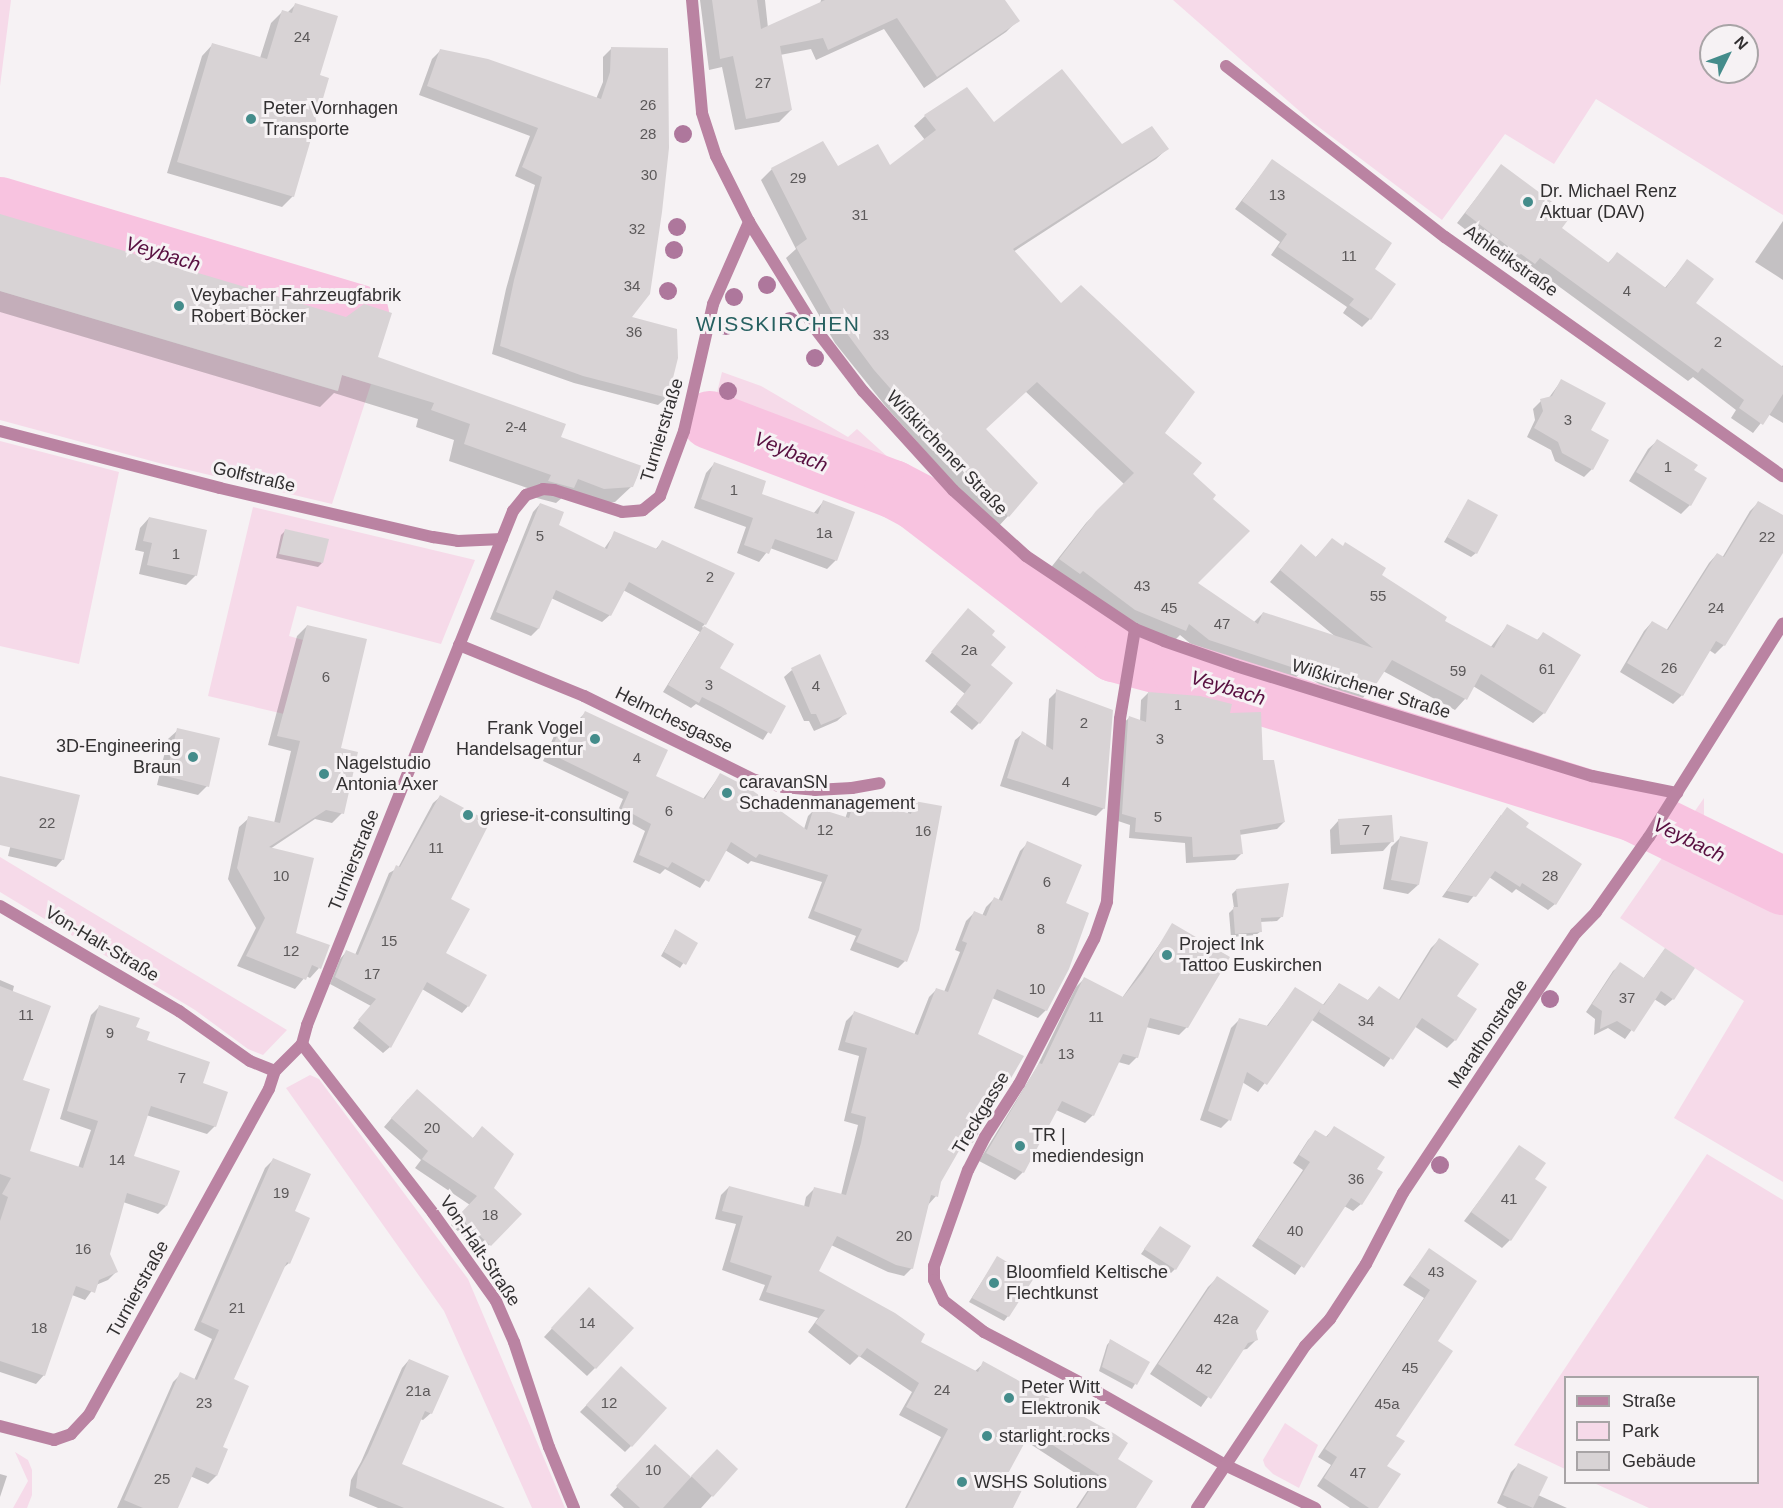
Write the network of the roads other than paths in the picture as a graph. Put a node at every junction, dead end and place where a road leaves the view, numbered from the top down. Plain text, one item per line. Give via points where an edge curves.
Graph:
1 (692, 0) edge
2 (1226, 66) dead end
3 (749, 222) junction
4 (0, 431) edge
5 (1783, 476) edge
6 (502, 539) junction
7 (1783, 623) edge
8 (1135, 629) junction
9 (459, 645) junction
10 (880, 783) dead end
11 (1677, 793) junction
12 (0, 906) edge
13 (299, 1047) junction
14 (275, 1071) junction
15 (0, 1426) edge
16 (1225, 1465) junction
17 (574, 1508) edge
18 (1197, 1508) edge
19 (1315, 1508) edge

1 - 3 street, Wißkirchener Straße via 702,113 716,156
2 - 5 street, Athletikstraße via 1445,237
3 - 6 street, Turnierstraße via 713,304 684,431 660,496 643,510 622,512 554,490 535,491 519,502
3 - 8 street, Wißkirchener Straße via 814,327 863,390 953,490 1026,556
4 - 6 street, Golfstraße via 220,488 433,537
6 - 9 street, Turnierstraße
7 - 11 street, Marathonstraße
8 - 11 street, Wißkirchener Straße via 1236,666 1592,776
8 - 16 street, Treckgasse via 1120,719 1107,902 1094,939 1019,1084 968,1170 934,1266 934,1280 944,1301 984,1332 1085,1384
9 - 10 street, Helmchesgasse via 584,696 755,780 815,790
9 - 13 street, Turnierstraße
11 - 16 street, Marathonstraße via 1596,912 1570,943 1403,1193 1366,1264 1330,1318 1305,1346
12 - 14 street, Von-Halt-Straße via 179,1011 256,1065
13 - 14 street, Turnierstraße
13 - 17 street, Von-Halt-Straße via 433,1213 496,1301
14 - 15 street, Turnierstraße via 269,1089 90,1415 62,1439 40,1438
16 - 18 street, Marathonstraße
16 - 19 street

